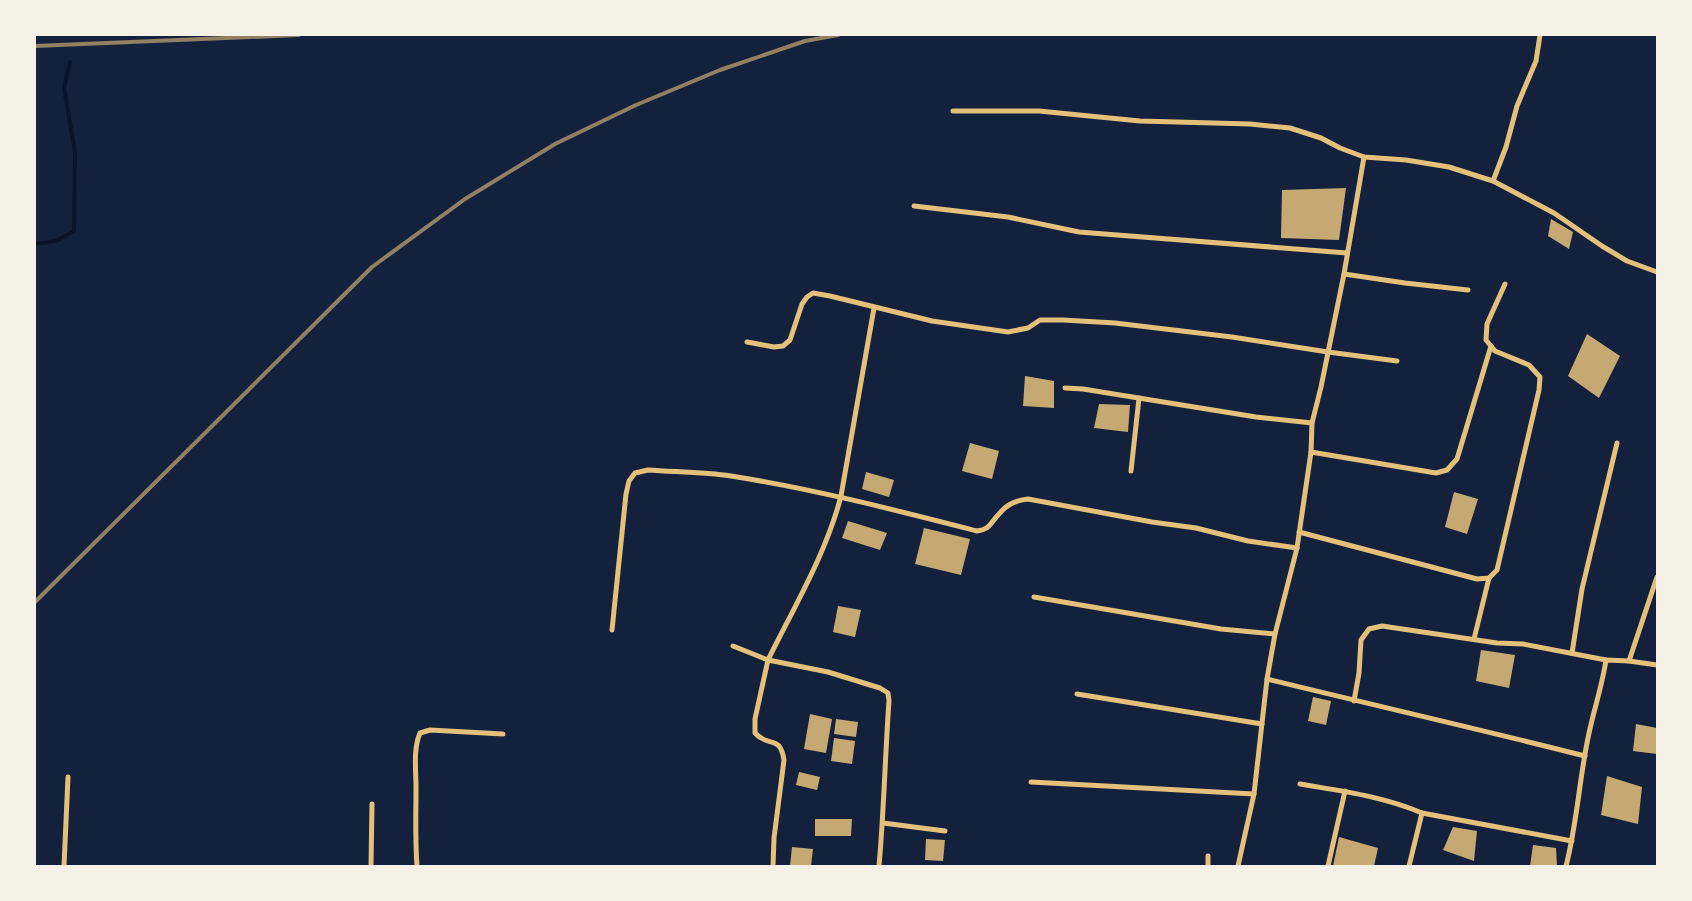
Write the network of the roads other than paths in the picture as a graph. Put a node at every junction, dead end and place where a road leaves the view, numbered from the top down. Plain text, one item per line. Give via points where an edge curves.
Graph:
1 (1540, 35) edge
2 (953, 111) dead end
3 (1364, 157) junction
4 (1493, 182) junction
5 (914, 206) dead end
6 (1347, 253) junction
7 (1657, 272) edge
8 (1344, 274) junction
9 (1505, 284) dead end
10 (1468, 290) dead end
11 (874, 308) junction
12 (747, 342) dead end
13 (1491, 346) junction
14 (1328, 352) junction
15 (1397, 361) dead end
16 (1065, 388) dead end
17 (1139, 398) junction
18 (1312, 423) junction
19 (1617, 442) dead end
20 (1311, 452) junction
21 (1130, 471) dead end
22 (841, 496) junction
23 (1299, 532) junction
24 (1297, 548) junction
25 (1657, 577) edge
26 (1489, 578) junction
27 (1034, 597) dead end
28 (612, 630) dead end
29 (1275, 634) junction
30 (1474, 639) junction
31 (733, 646) dead end
32 (1572, 653) junction
33 (768, 660) junction
34 (1606, 660) junction
35 (1629, 661) junction
36 (1657, 665) edge
37 (1267, 679) junction
38 (1077, 694) dead end
39 (1354, 700) junction
40 (1262, 724) junction
41 (503, 734) dead end
42 (1585, 756) junction
43 (68, 776) dead end
44 (1031, 782) dead end
45 (1300, 784) dead end
46 (1345, 791) junction
47 (1254, 794) junction
48 (372, 804) dead end
49 (1422, 813) junction
50 (883, 823) junction
51 (945, 831) dead end
52 (1572, 841) junction
53 (1208, 856) dead end
54 (64, 866) edge
55 (371, 866) edge
56 (417, 866) edge
57 (773, 866) edge
58 (879, 866) edge
59 (1208, 866) edge
60 (1238, 866) edge
61 (1328, 866) edge
62 (1409, 866) edge
63 (1566, 866) edge

1 - 4 street via 1536,61 1517,106
2 - 3 street via 1039,111 1140,121 1290,128
3 - 4 street via 1449,168
3 - 6 street
4 - 7 street via 1554,213 1627,261
5 - 6 street via 1008,217 1079,232
6 - 8 street
8 - 10 street
8 - 14 street
9 - 13 street via 1487,324 1486,340
11 - 12 street via 813,293 802,304 790,340 783,346
11 - 14 street via 932,321 1008,332 1028,328 1040,320 1106,322
11 - 22 street
13 - 20 street via 1456,459 1447,470 1426,472
13 - 26 street via 1495,351 1529,365 1540,377 1499,561
14 - 15 street
14 - 18 street
16 - 17 street
17 - 18 street via 1256,418
17 - 21 street
18 - 20 street
19 - 32 street via 1582,589
20 - 23 street
22 - 24 street via 977,531 985,530 999,513 1017,500 1028,499
22 - 28 street via 729,476 648,470 635,473 626,494
22 - 33 street via 835,520
23 - 24 street
23 - 26 street via 1477,579
24 - 29 street
25 - 35 street
26 - 30 street
27 - 29 street via 1187,624
29 - 37 street
30 - 32 street
30 - 39 street via 1382,626 1369,629 1362,640
31 - 33 street
32 - 34 street
33 - 50 street via 828,672 888,693
33 - 57 street via 755,733 760,739 778,744 784,760
34 - 35 street
34 - 42 street
35 - 36 street
37 - 39 street
37 - 40 street
38 - 40 street
39 - 42 street
40 - 47 street
41 - 56 street via 430,730 420,733 416,741
42 - 52 street
43 - 54 street
44 - 47 street
45 - 46 street
46 - 49 street
46 - 61 street
47 - 60 street
48 - 55 street
49 - 52 street
49 - 62 street
50 - 51 street
50 - 58 street
52 - 63 street
53 - 59 street

